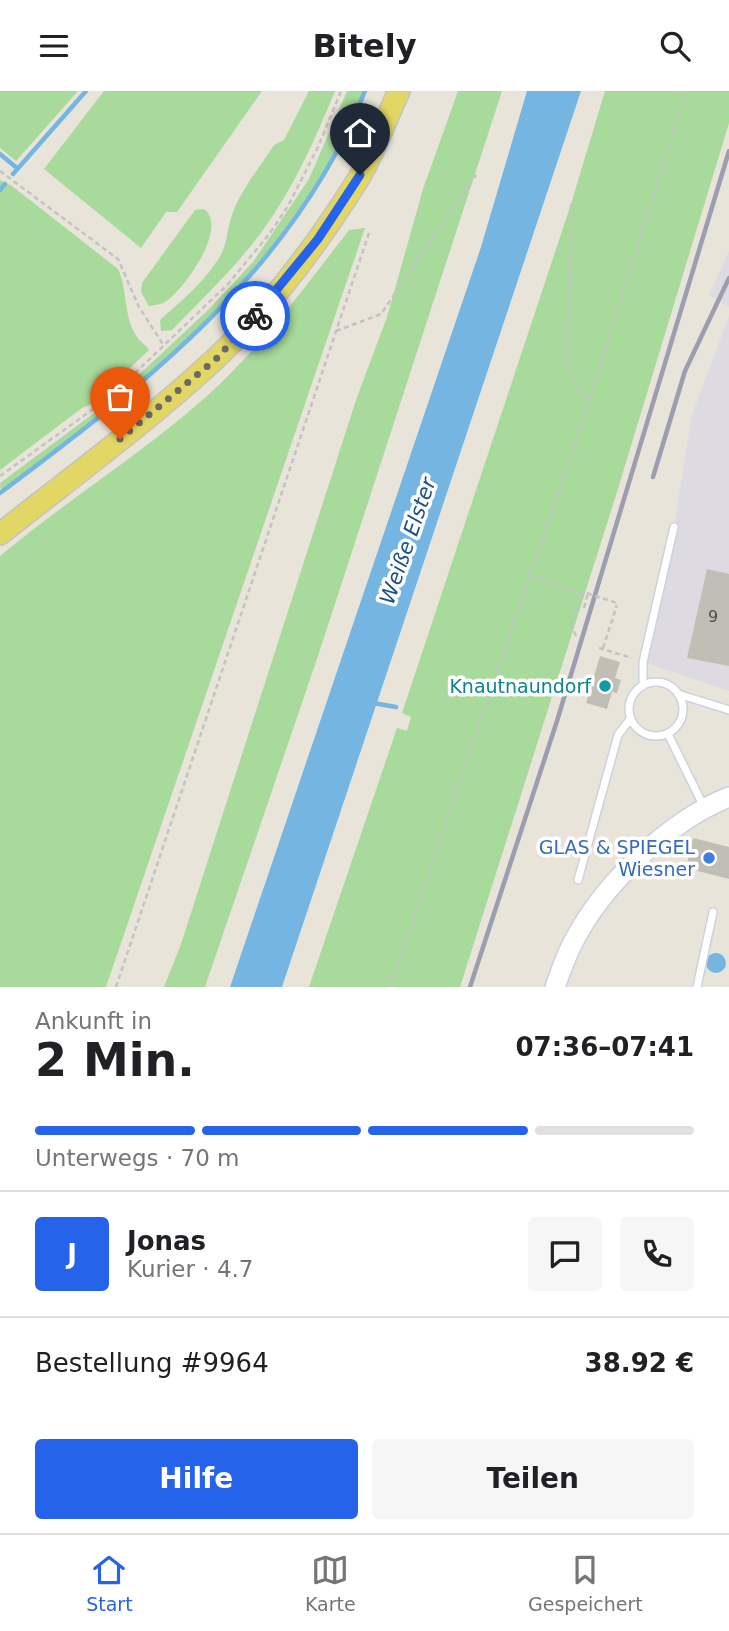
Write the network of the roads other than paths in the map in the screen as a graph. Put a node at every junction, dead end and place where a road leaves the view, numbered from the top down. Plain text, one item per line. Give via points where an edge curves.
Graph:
1 (399, 91) edge
2 (674, 527) dead end
3 (0, 534) edge
4 (643, 686) junction
5 (678, 694) junction
6 (729, 710) edge
7 (631, 718) junction
8 (668, 734) junction
9 (729, 797) edge
10 (704, 807) junction
11 (578, 880) dead end
12 (713, 912) dead end
13 (555, 987) edge
14 (697, 987) edge

1 - 3 main road via 360,175 269,301 216,359
2 - 4 lane via 643,661
4 - 5 lane via 660,682
4 - 7 lane via 633,695
5 - 6 lane
5 - 8 lane via 683,705 680,721
7 - 8 lane via 636,730 649,737
7 - 11 lane via 618,736
8 - 10 lane
9 - 10 main road
10 - 13 main road via 636,860 619,880 576,937
12 - 14 lane

